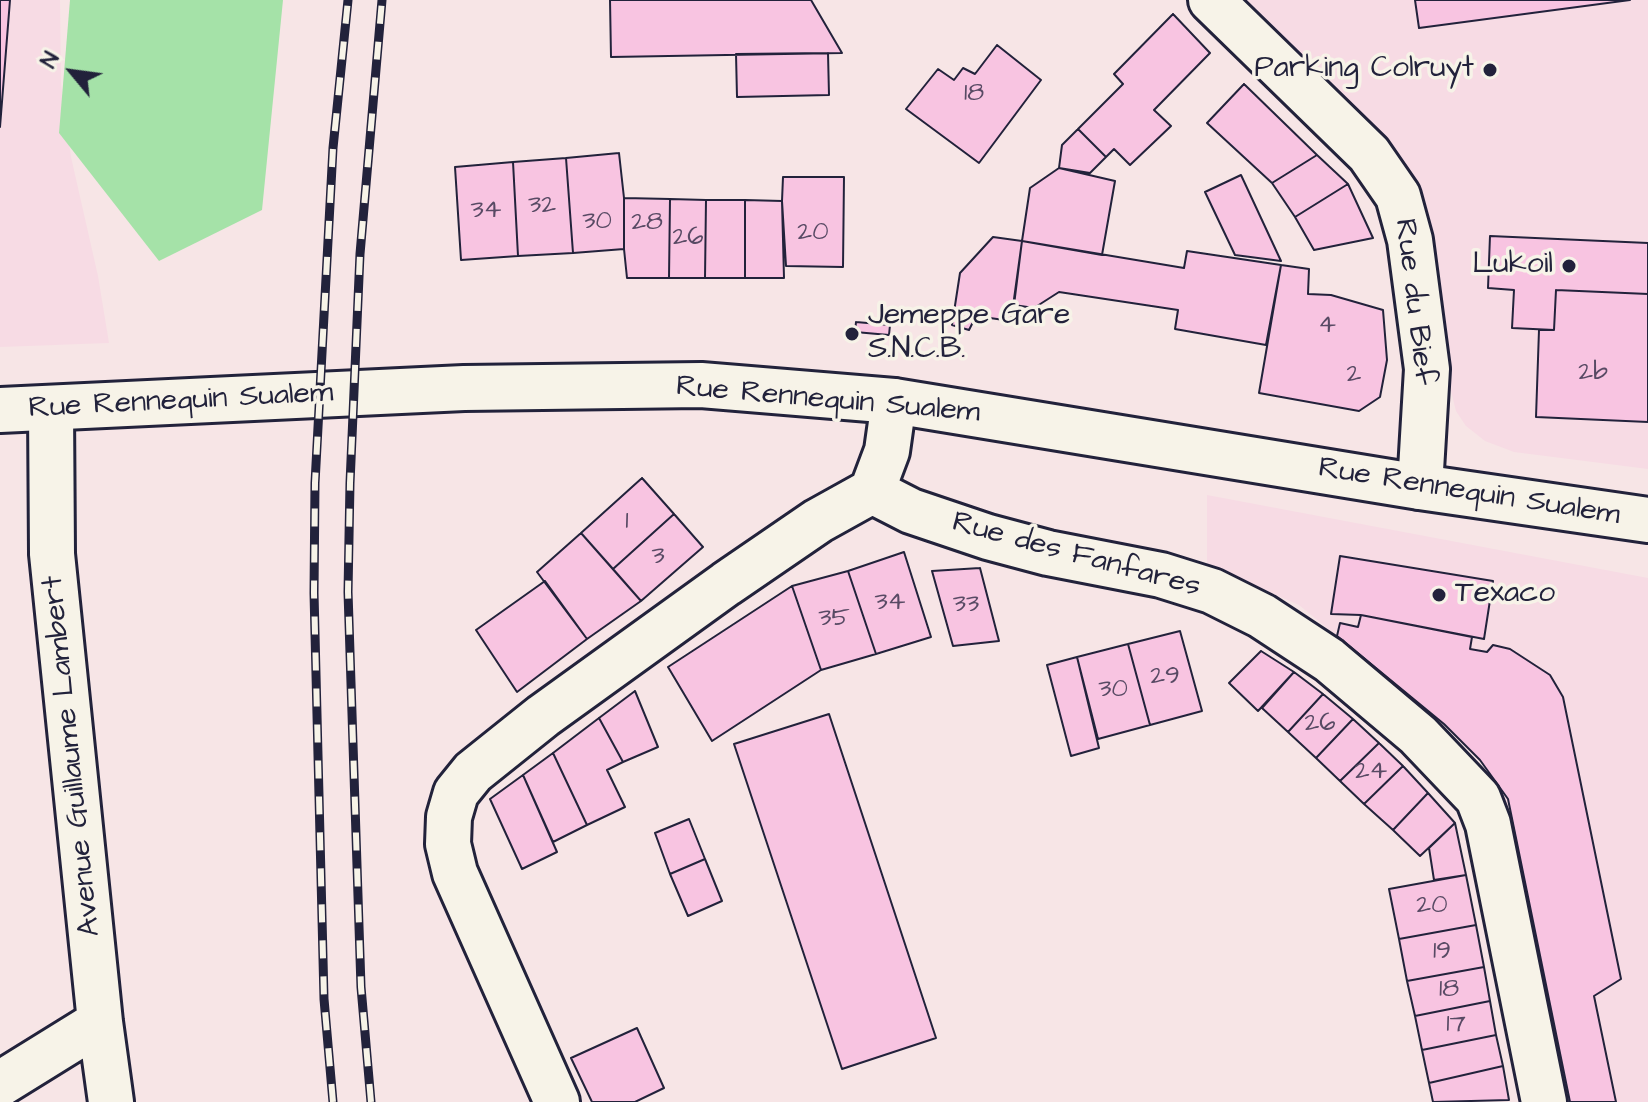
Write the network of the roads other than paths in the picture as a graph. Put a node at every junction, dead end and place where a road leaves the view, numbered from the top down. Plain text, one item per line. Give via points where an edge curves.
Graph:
1 (1211, 0) edge
2 (894, 401) junction
3 (51, 409) junction
4 (0, 410) edge
5 (1420, 487) junction
6 (872, 491) junction
7 (1648, 520) edge
8 (100, 1022) junction
9 (0, 1084) edge
10 (111, 1102) edge
11 (557, 1102) edge
12 (1544, 1102) edge

1 - 5 street, Rue du Bief via 1369,154 1398,196 1410,240 1427,369
2 - 3 street, Rue Rennequin Sualem via 701,385 464,388
2 - 5 street, Rue Rennequin Sualem
2 - 6 street via 887,451
3 - 4 street, Rue Rennequin Sualem
3 - 8 street, Avenue Guillaume Lambert via 52,554
5 - 7 street, Rue Rennequin Sualem
6 - 11 street via 818,521 555,707 473,772 456,793 448,844 455,873
6 - 12 street, Rue des Fanfares via 911,511 988,537 1212,591 1329,660 1418,735 1478,798 1488,824
8 - 9 street
8 - 10 street, Avenue Guillaume Lambert

